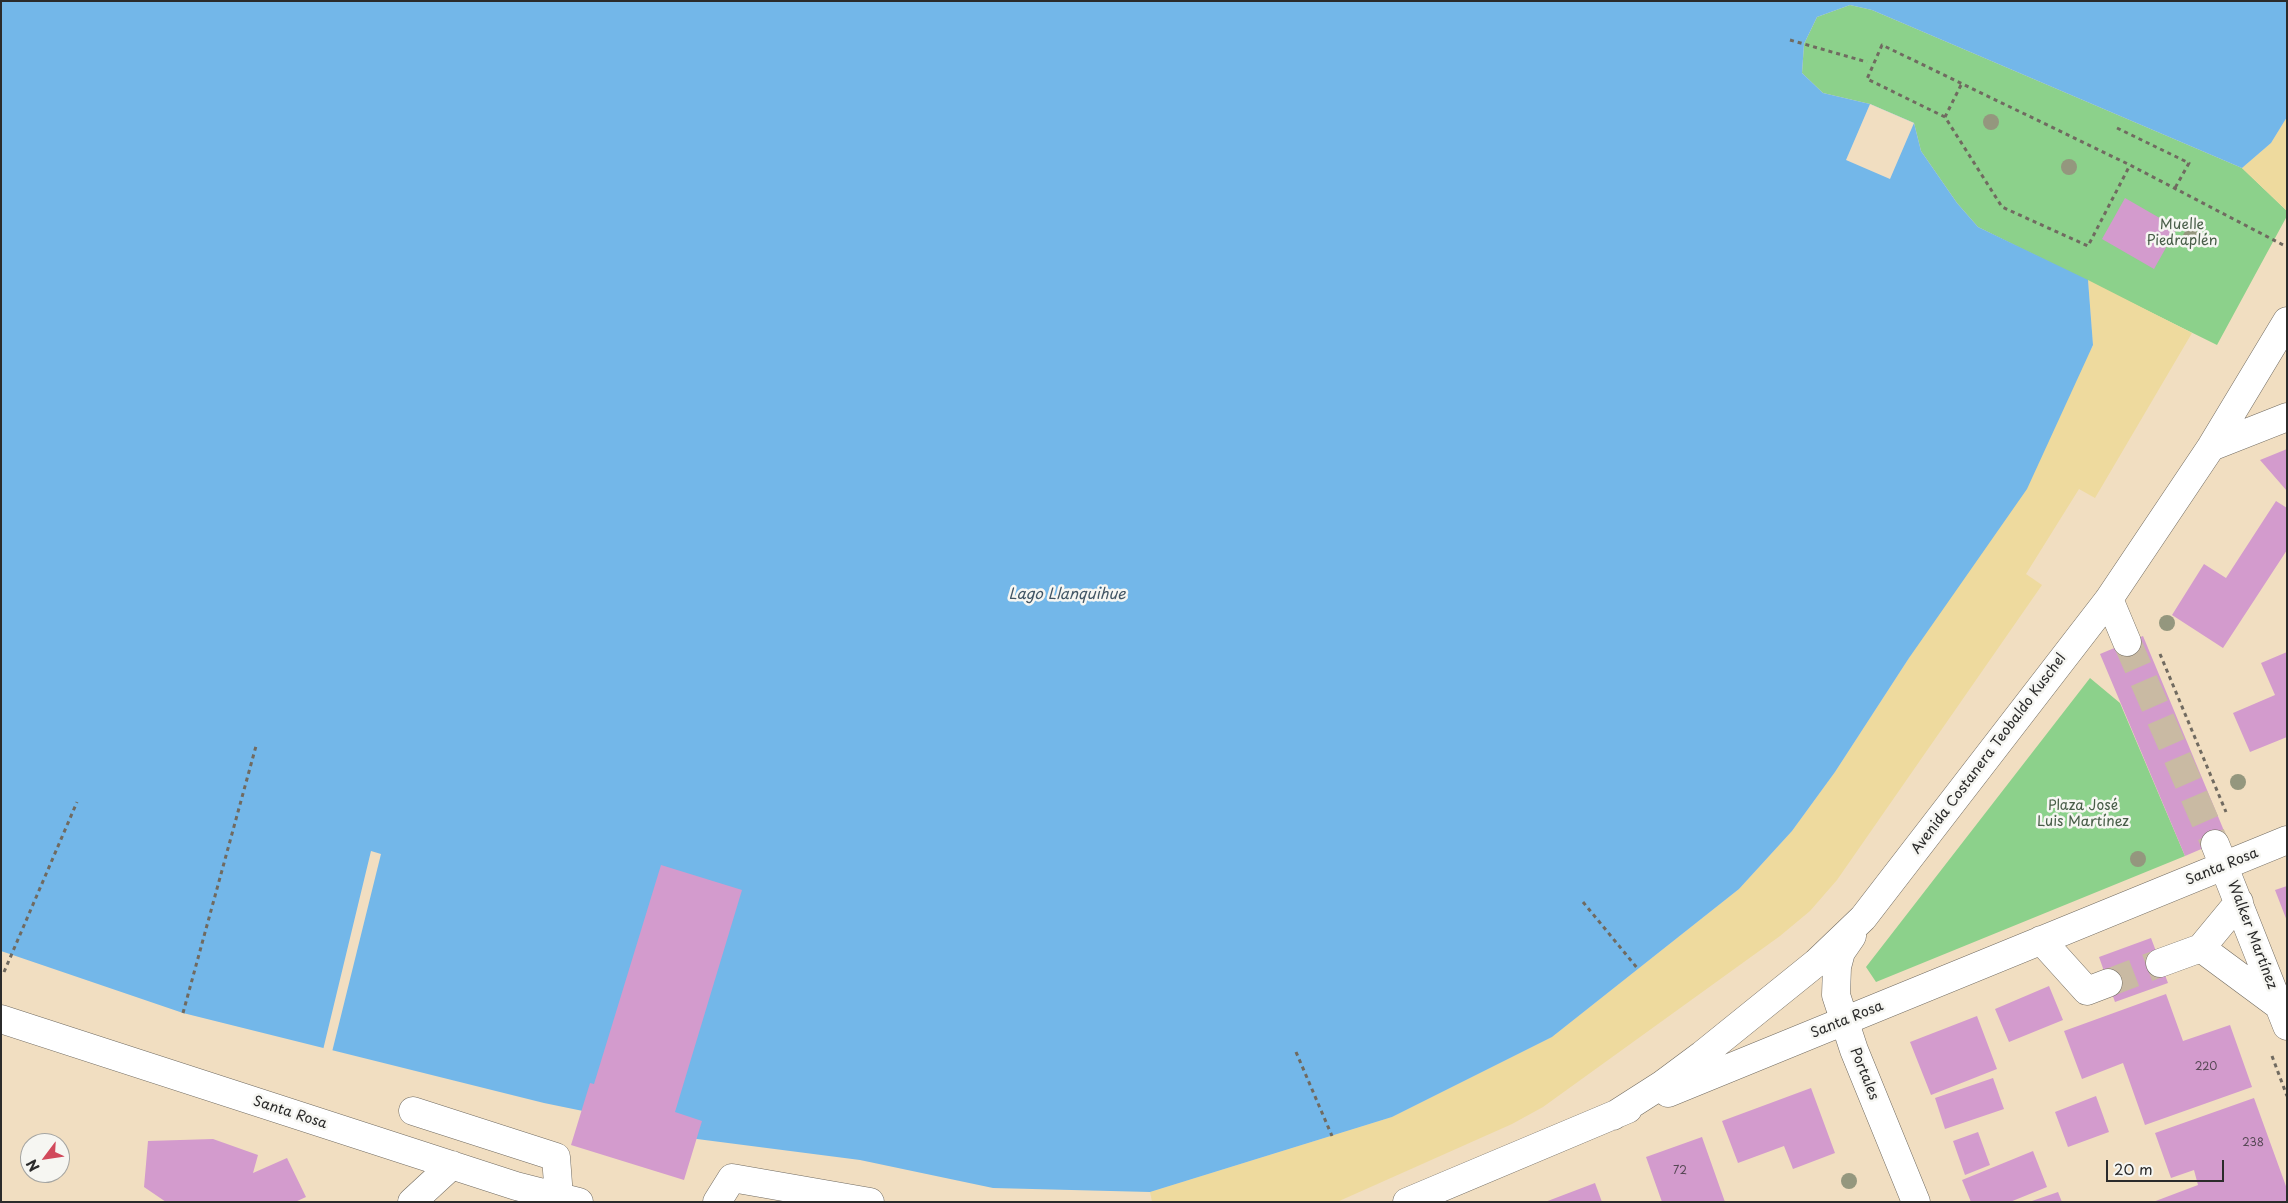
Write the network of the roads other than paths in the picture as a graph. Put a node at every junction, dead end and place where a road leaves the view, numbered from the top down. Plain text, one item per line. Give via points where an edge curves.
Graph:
1 (2287, 321) edge
2 (2287, 417) edge
3 (2211, 447) junction
4 (2109, 599) junction
5 (2127, 642) tunnel mouth
6 (2287, 840) edge
7 (2229, 855) junction
8 (2239, 902) junction
9 (1863, 918) junction
10 (2041, 940) junction
11 (2201, 948) junction
12 (2160, 963) tunnel mouth
13 (2108, 983) tunnel mouth
14 (2283, 1016) edge
15 (1, 1020) edge
16 (1843, 1022) junction
17 (413, 1111) dead end
18 (1613, 1116) junction
19 (452, 1166) junction
20 (569, 1199) edge
21 (412, 1202) edge
22 (717, 1202) edge
23 (870, 1202) edge
24 (1407, 1202) edge
25 (1916, 1202) edge

1 - 3 street, Avenida Costanera Teobaldo Kuschel
2 - 3 street
3 - 4 street, Avenida Costanera Teobaldo Kuschel
4 - 5 street
4 - 9 street, Avenida Costanera Teobaldo Kuschel
6 - 7 street, Santa Rosa
7 - 8 street, Walker Martínez
7 - 10 street, Santa Rosa
8 - 11 street
8 - 14 street, Walker Martínez
9 - 16 street, Portales via 1841,952 1837,967 1836,995
9 - 18 street, Avenida Costanera Teobaldo Kuschel via 1816,963 1702,1055
10 - 13 street via 2087,991
10 - 16 street, Santa Rosa
11 - 12 street
11 - 14 street
15 - 19 street, Santa Rosa
16 - 18 street, Santa Rosa
16 - 25 street, Portales
17 - 20 street via 556,1157
18 - 24 street, Santa Rosa
19 - 20 street, Santa Rosa
19 - 21 street
22 - 23 street via 732,1178

